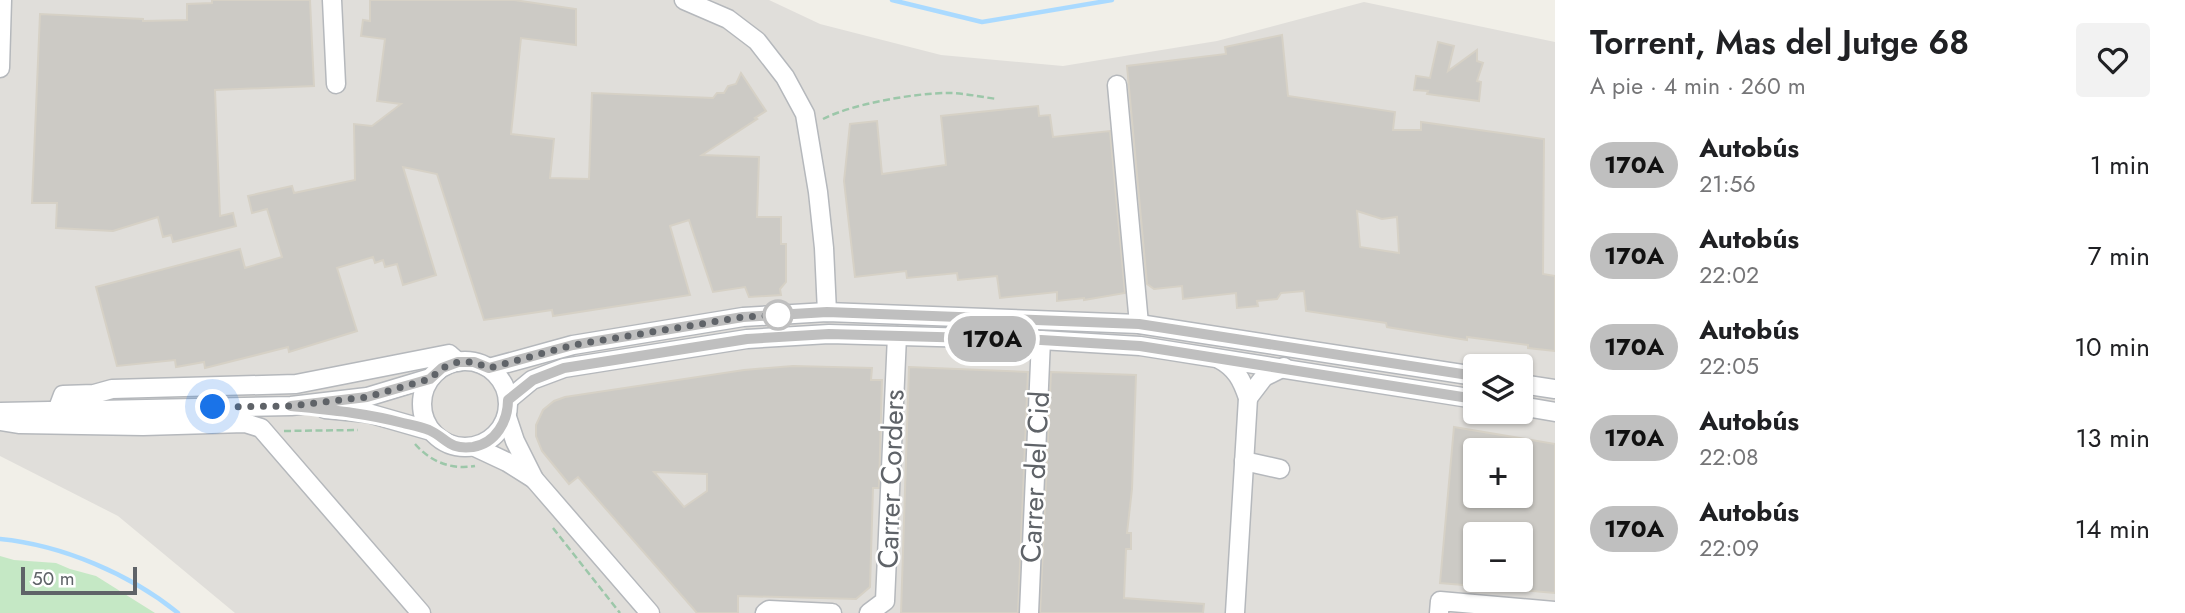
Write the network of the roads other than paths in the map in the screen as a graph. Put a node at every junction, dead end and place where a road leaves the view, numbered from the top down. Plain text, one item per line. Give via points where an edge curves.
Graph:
1 (2, 0) edge
2 (332, 0) edge
3 (684, 0) edge
4 (0, 68) edge
5 (336, 84) dead end
6 (1117, 85) dead end
7 (827, 312) junction
8 (1139, 324) junction
9 (897, 337) junction
10 (1041, 340) junction
11 (1214, 356) junction
12 (458, 362) junction
13 (489, 368) junction
14 (1284, 368) junction
15 (1463, 374) edge
16 (430, 379) junction
17 (296, 384) junction
18 (1533, 386) edge
19 (1555, 389) edge
20 (1463, 397) edge
21 (1248, 398) junction
22 (291, 406) junction
23 (507, 408) junction
24 (1533, 409) edge
25 (57, 411) junction
26 (0, 412) edge
27 (1555, 412) edge
28 (0, 421) edge
29 (431, 431) junction
30 (475, 447) junction
31 (1244, 461) junction
32 (1280, 469) dead end
33 (534, 479) junction
34 (1555, 611) edge
35 (421, 613) edge
36 (650, 613) edge
37 (765, 613) edge
38 (832, 613) edge
39 (869, 613) edge
40 (1028, 613) edge
41 (1235, 613) edge
42 (1439, 613) edge

1 - 4 street
2 - 5 street
3 - 7 street via 728,19 757,41 785,77 805,114 818,192
6 - 8 street
7 - 8 street
7 - 13 street via 743,317 573,345
8 - 15 street
9 - 10 street
9 - 23 street via 829,334 747,339 564,368 533,380
9 - 39 street, Carrer Corders via 886,601
10 - 11 street
10 - 40 street, Carrer del Cid
11 - 14 street
11 - 21 street via 1231,366
12 - 13 street
12 - 16 street
12 - 17 street via 449,354
13 - 23 street via 505,387
14 - 20 street
14 - 21 street via 1264,377
16 - 22 street via 367,397
16 - 29 street via 422,405
17 - 22 street
17 - 25 street via 112,389 63,395
18 - 19 street
21 - 31 street
22 - 25 street
22 - 29 street via 368,413
23 - 30 street via 500,430
23 - 33 street via 514,441
24 - 27 street
25 - 26 street
28 - 35 street via 143,426 245,423 266,432
29 - 30 street via 443,442
30 - 33 street
31 - 32 street
31 - 41 street
33 - 36 street
34 - 42 street via 1440,601
37 - 38 street

